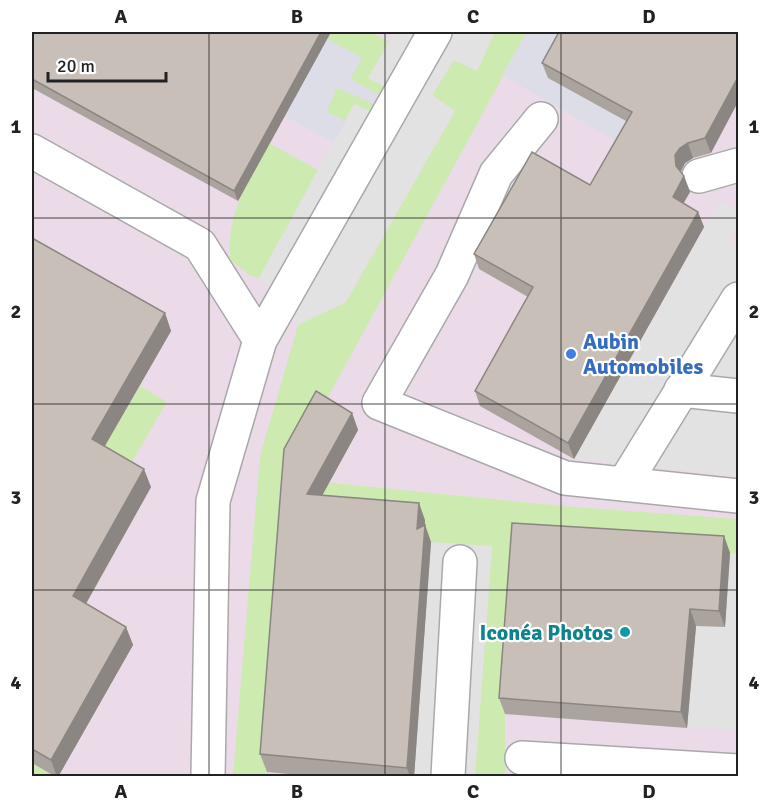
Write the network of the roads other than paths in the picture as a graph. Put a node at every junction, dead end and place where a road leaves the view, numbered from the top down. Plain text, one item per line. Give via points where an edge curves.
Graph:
1 (435, 32) edge
2 (541, 119) dead end
3 (32, 150) edge
4 (738, 165) edge
5 (699, 176) dead end
6 (738, 299) edge
7 (260, 340) junction
8 (681, 390) junction
9 (738, 396) edge
10 (624, 484) junction
11 (738, 496) edge
12 (460, 562) dead end
13 (522, 758) dead end
14 (738, 771) edge
15 (208, 777) edge
16 (448, 777) edge

1 - 7 lane
2 - 10 lane via 496,174 452,275 379,402 565,478
3 - 7 lane via 200,245
4 - 5 lane
6 - 8 lane
7 - 15 lane via 213,501
8 - 9 lane
8 - 10 lane
10 - 11 lane
12 - 16 lane
13 - 14 lane

